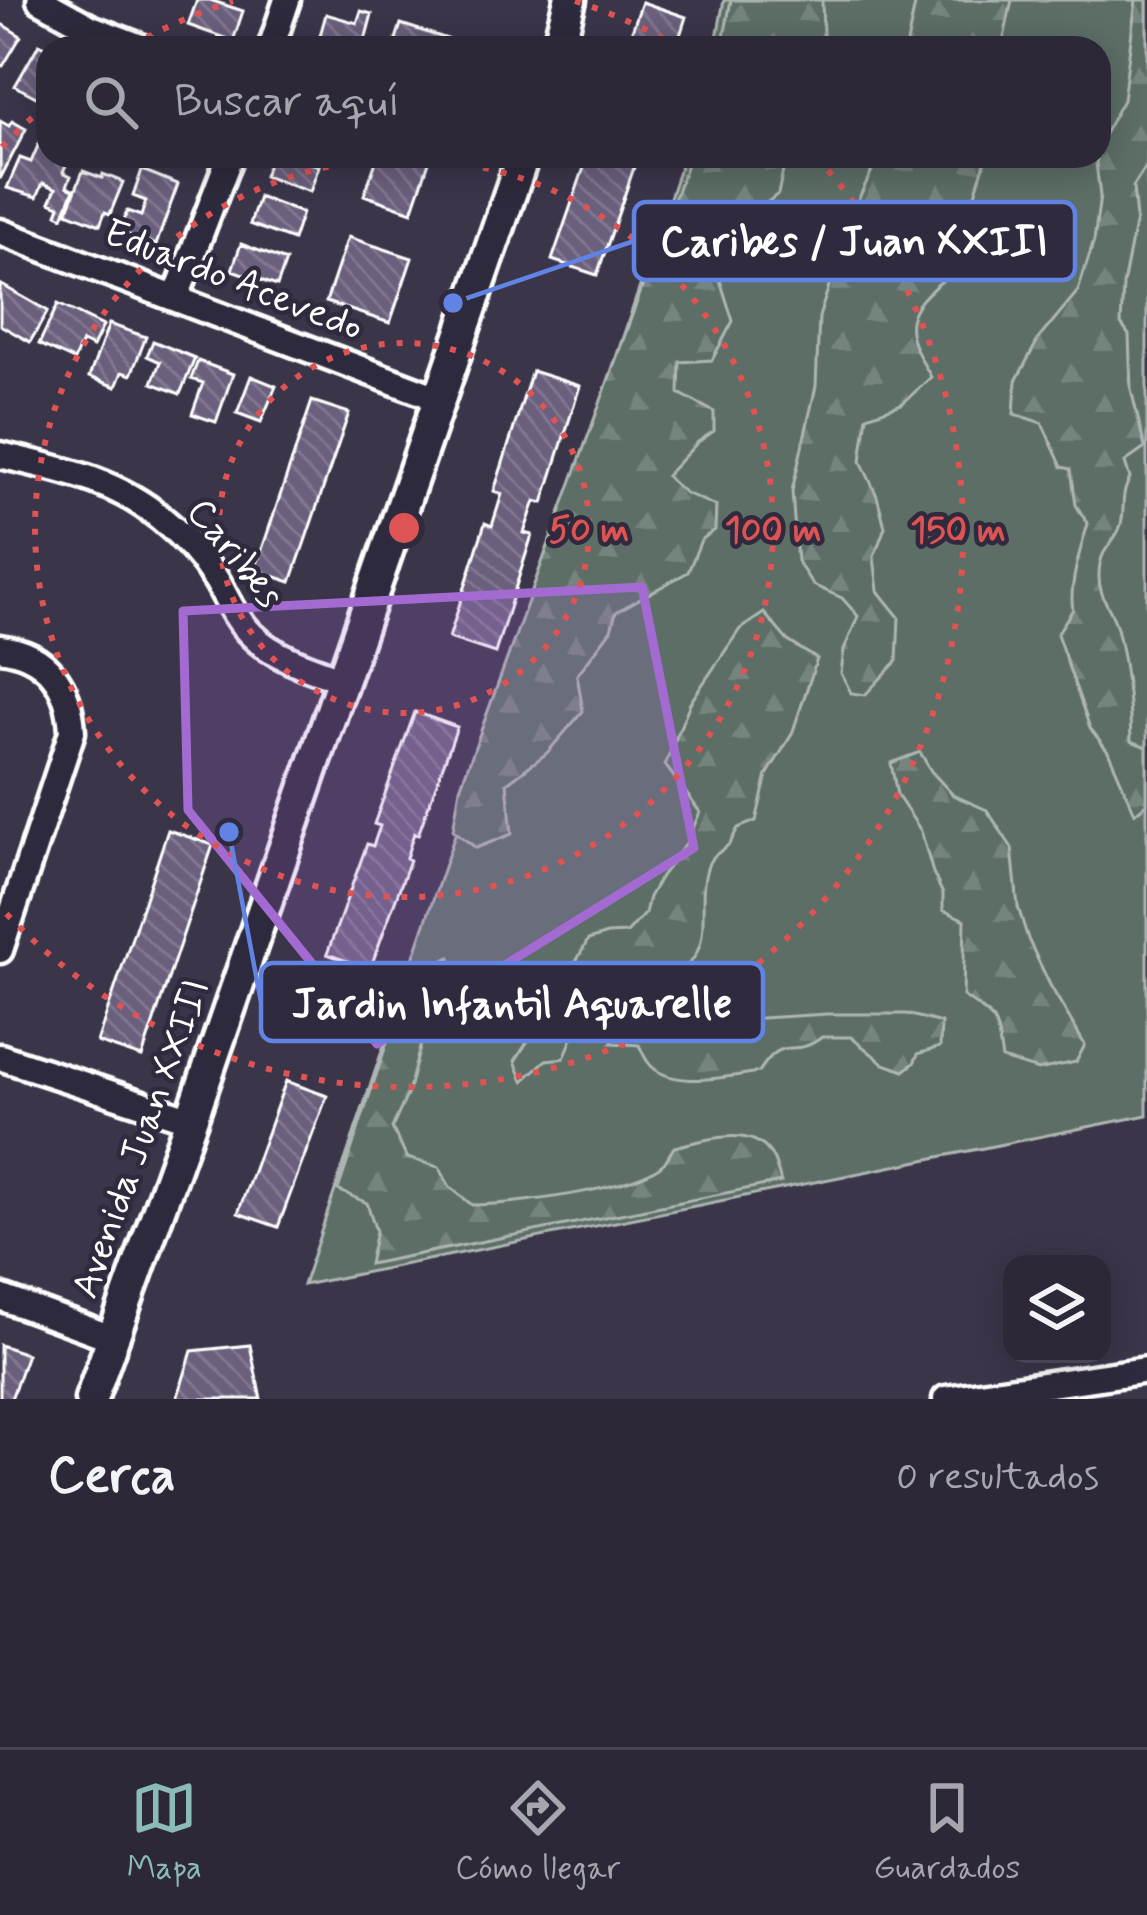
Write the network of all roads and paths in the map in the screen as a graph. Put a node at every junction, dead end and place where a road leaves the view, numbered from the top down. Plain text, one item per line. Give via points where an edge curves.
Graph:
1 (40, 0) edge
2 (287, 0) edge
3 (570, 0) edge
4 (111, 36) edge
5 (275, 36) edge
6 (561, 36) edge
7 (225, 168) edge
8 (519, 168) edge
9 (0, 232) edge
10 (176, 297) junction
11 (440, 399) junction
12 (0, 455) edge
13 (0, 649) edge
14 (343, 680) junction
15 (0, 950) edge
16 (0, 1057) edge
17 (191, 1120) junction
18 (0, 1297) edge
19 (112, 1338) junction
20 (1147, 1370) edge
21 (91, 1399) edge
22 (946, 1399) edge

1 - 4 street
2 - 5 street
3 - 6 main road
7 - 10 street
8 - 11 main road, Avenida Juan XXIII
9 - 10 street, Eduardo Acevedo
10 - 11 street, Eduardo Acevedo
11 - 14 main road, Avenida Juan XXIII
12 - 14 street, Caribes via 87,476 134,499 193,548 260,643
13 - 15 street via 28,655 61,685 72,732
14 - 17 main road, Avenida Juan XXIII
16 - 17 street
17 - 19 main road, Avenida Juan XXIII
18 - 19 street
19 - 21 main road, Avenida Juan XXIII
20 - 22 street

